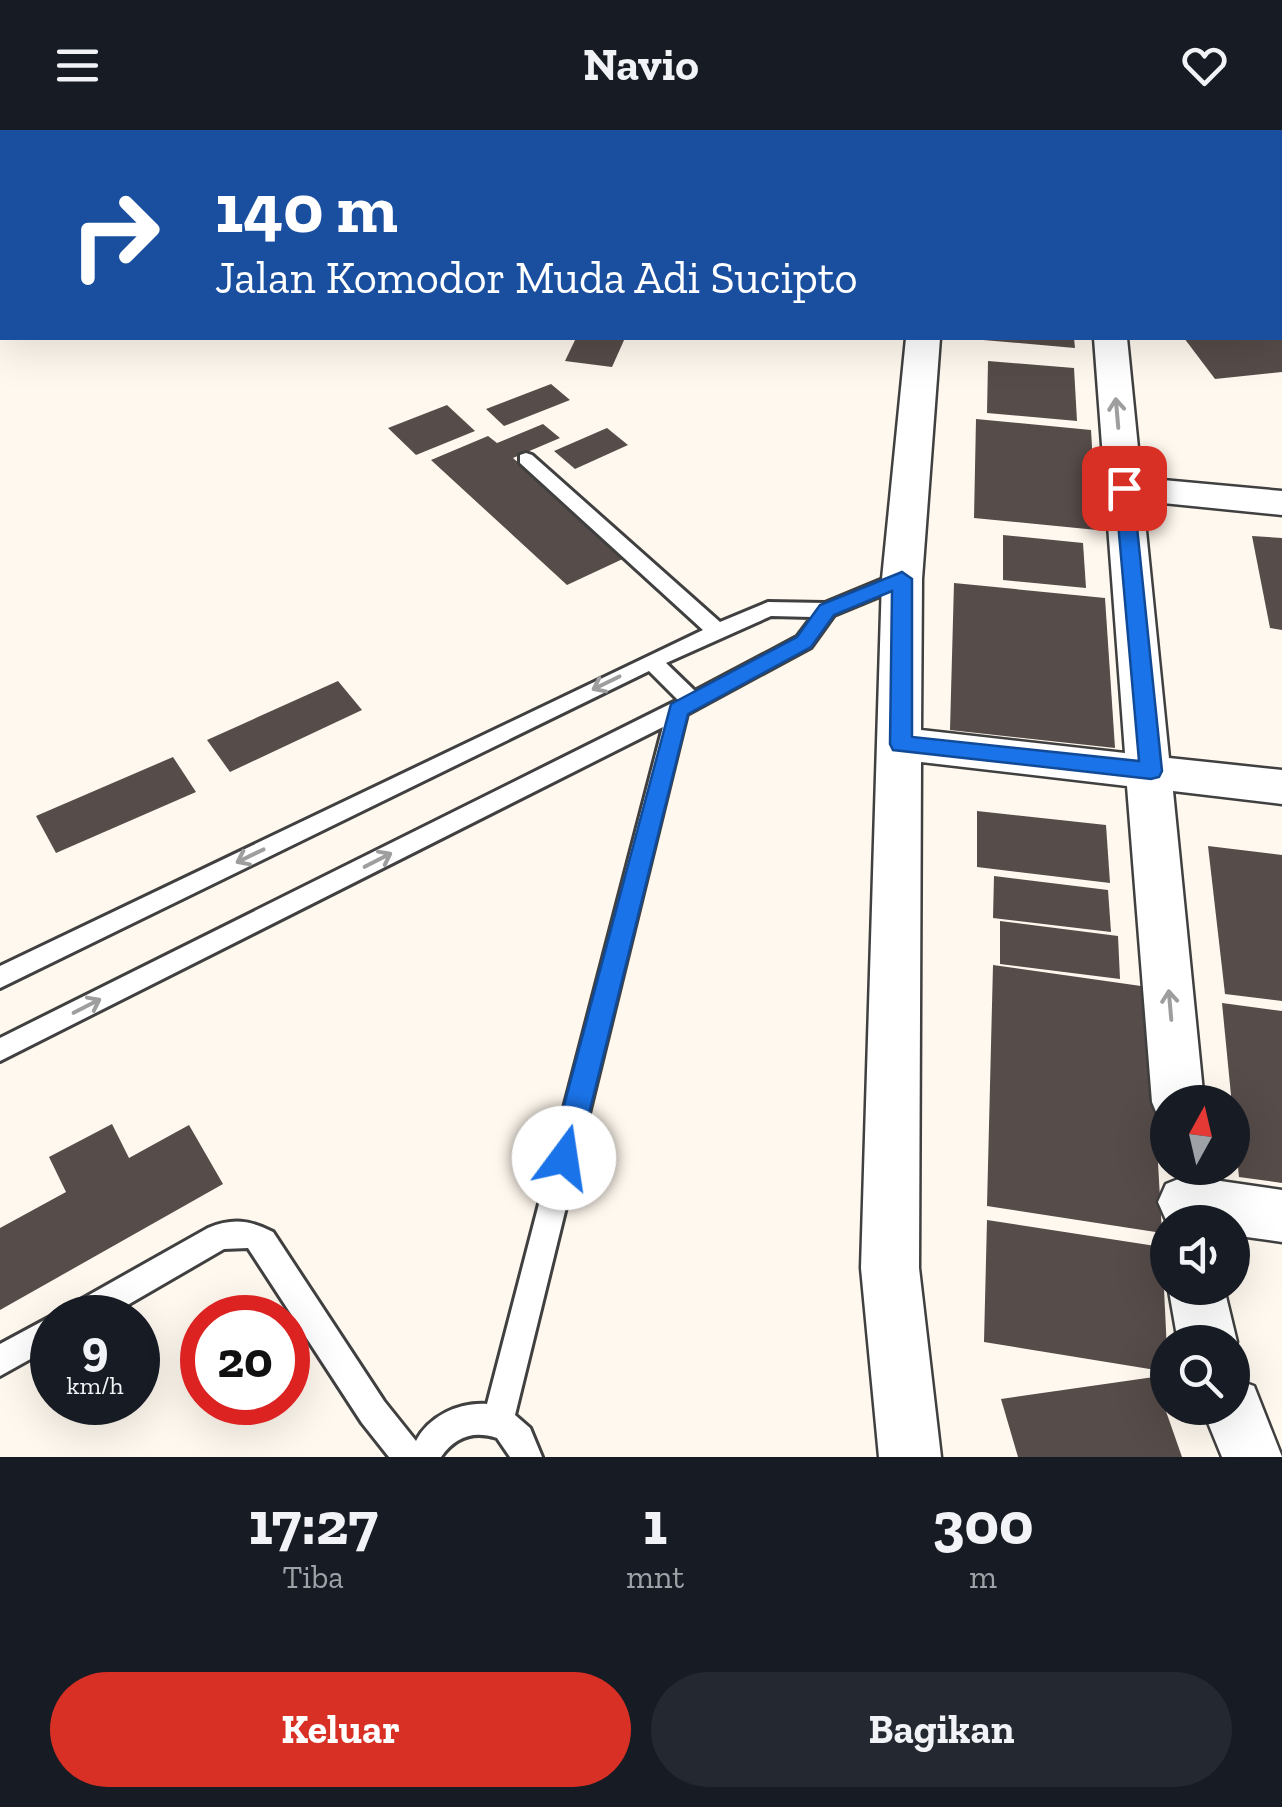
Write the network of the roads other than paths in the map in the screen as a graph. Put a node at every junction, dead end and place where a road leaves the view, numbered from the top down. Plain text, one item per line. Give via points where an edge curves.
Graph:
1 (923, 340) edge
2 (1110, 340) edge
3 (526, 459) dead end
4 (1124, 488) junction
5 (1282, 503) edge
6 (902, 579) junction
7 (827, 610) junction
8 (718, 632) junction
9 (652, 661) junction
10 (686, 706) junction
11 (901, 744) junction
12 (1151, 771) junction
13 (1282, 786) edge
14 (0, 978) edge
15 (0, 1050) edge
16 (1177, 1085) edge
17 (1186, 1197) edge
18 (1282, 1216) edge
19 (116, 1295) edge
20 (30, 1343) edge
21 (0, 1360) edge
22 (498, 1420) junction
23 (1240, 1425) edge
24 (409, 1457) edge
25 (424, 1457) edge
26 (526, 1457) edge
27 (910, 1457) edge
28 (1254, 1457) edge

1 - 6 street
4 -> 2 street
3 - 8 lane
4 - 5 street
4 - 12 street
6 - 7 lane
6 - 11 street
7 - 8 lane via 768,610
7 - 10 lane via 804,642
8 - 9 lane
9 - 10 lane
9 -> 14 lane
15 -> 10 lane
10 - 22 lane
11 - 12 street
11 - 27 street via 890,1268
12 - 13 street
16 -> 12 street
17 - 18 street
19 - 24 lane via 218,1237 252,1235
20 - 21 lane
22 - 25 lane via 473,1417 447,1425
22 - 26 lane via 514,1432
23 - 28 street

